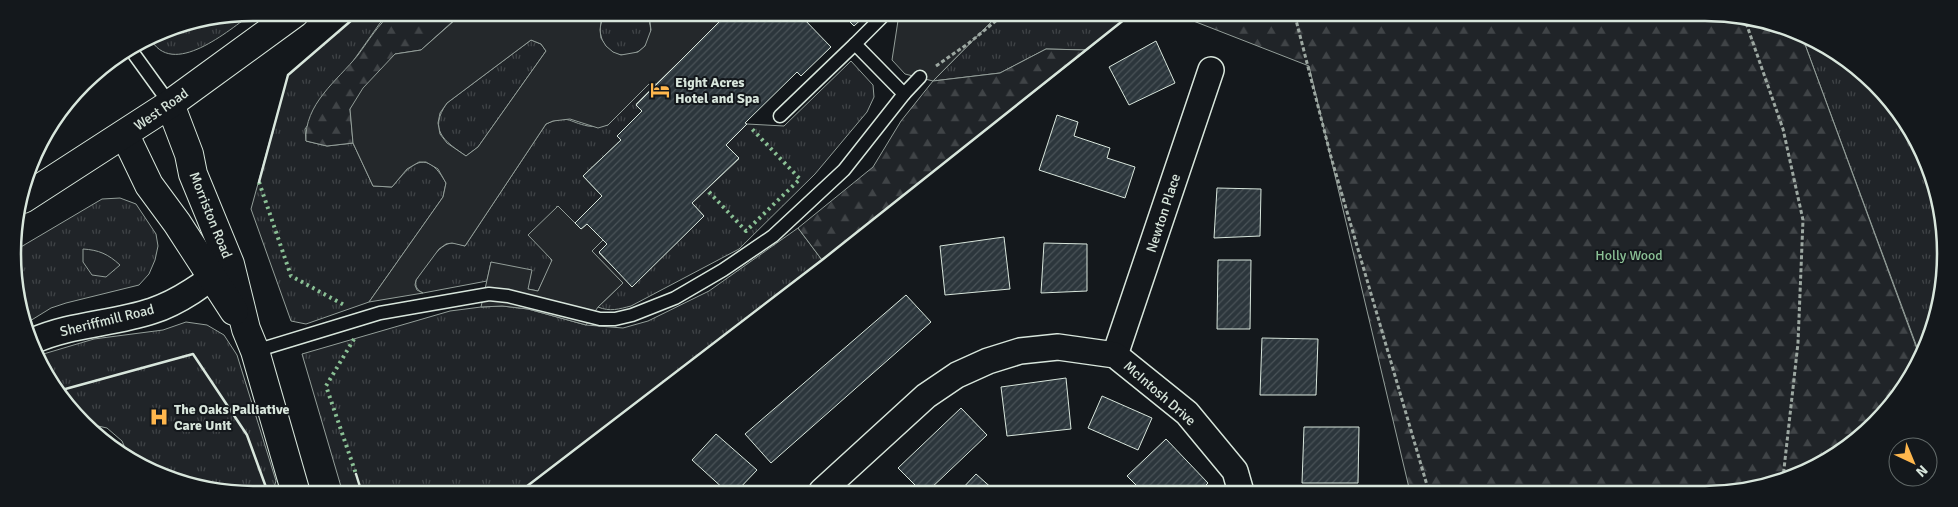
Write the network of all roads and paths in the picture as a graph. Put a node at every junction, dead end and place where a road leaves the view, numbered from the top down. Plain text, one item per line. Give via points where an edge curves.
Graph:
1 (284, 21) edge
2 (878, 21) edge
3 (996, 21) edge
4 (1296, 21) edge
5 (1747, 25) edge
6 (855, 44) junction
7 (134, 54) edge
8 (1211, 70) dead end
9 (920, 77) joint
10 (904, 94) junction
11 (170, 104) junction
12 (780, 116) dead end
13 (125, 135) junction
14 (28, 196) edge
15 (222, 271) junction
16 (38, 339) edge
17 (250, 340) junction
18 (1115, 355) junction
19 (1784, 471) edge
20 (294, 486) edge
21 (827, 486) edge
22 (1240, 486) edge
23 (1427, 486) edge

1 - 11 main road, West Road
2 - 6 lane
3 - 9 path
4 - 23 path via 1331,157
5 - 19 path via 1783,129 1803,220 1798,343
6 - 10 lane
6 - 12 lane
7 - 11 lane
8 - 18 street, Newton Place
9 - 10 lane
10 - 17 lane via 844,170 773,236 700,285 650,309 624,317 600,319 489,294
11 - 13 main road, West Road
11 - 15 main road, Morriston Road via 189,154
13 - 14 main road, West Road
13 - 15 main road, Morriston Road via 149,185 177,223
15 - 16 street, Sheriffmill Road via 153,311 71,327
15 - 17 main road, Morriston Road
17 - 20 main road, Morriston Road
18 - 21 street, McIntosh Drive via 1058,347 1020,351 956,375 926,396
18 - 22 street, McIntosh Drive via 1187,413 1235,471

